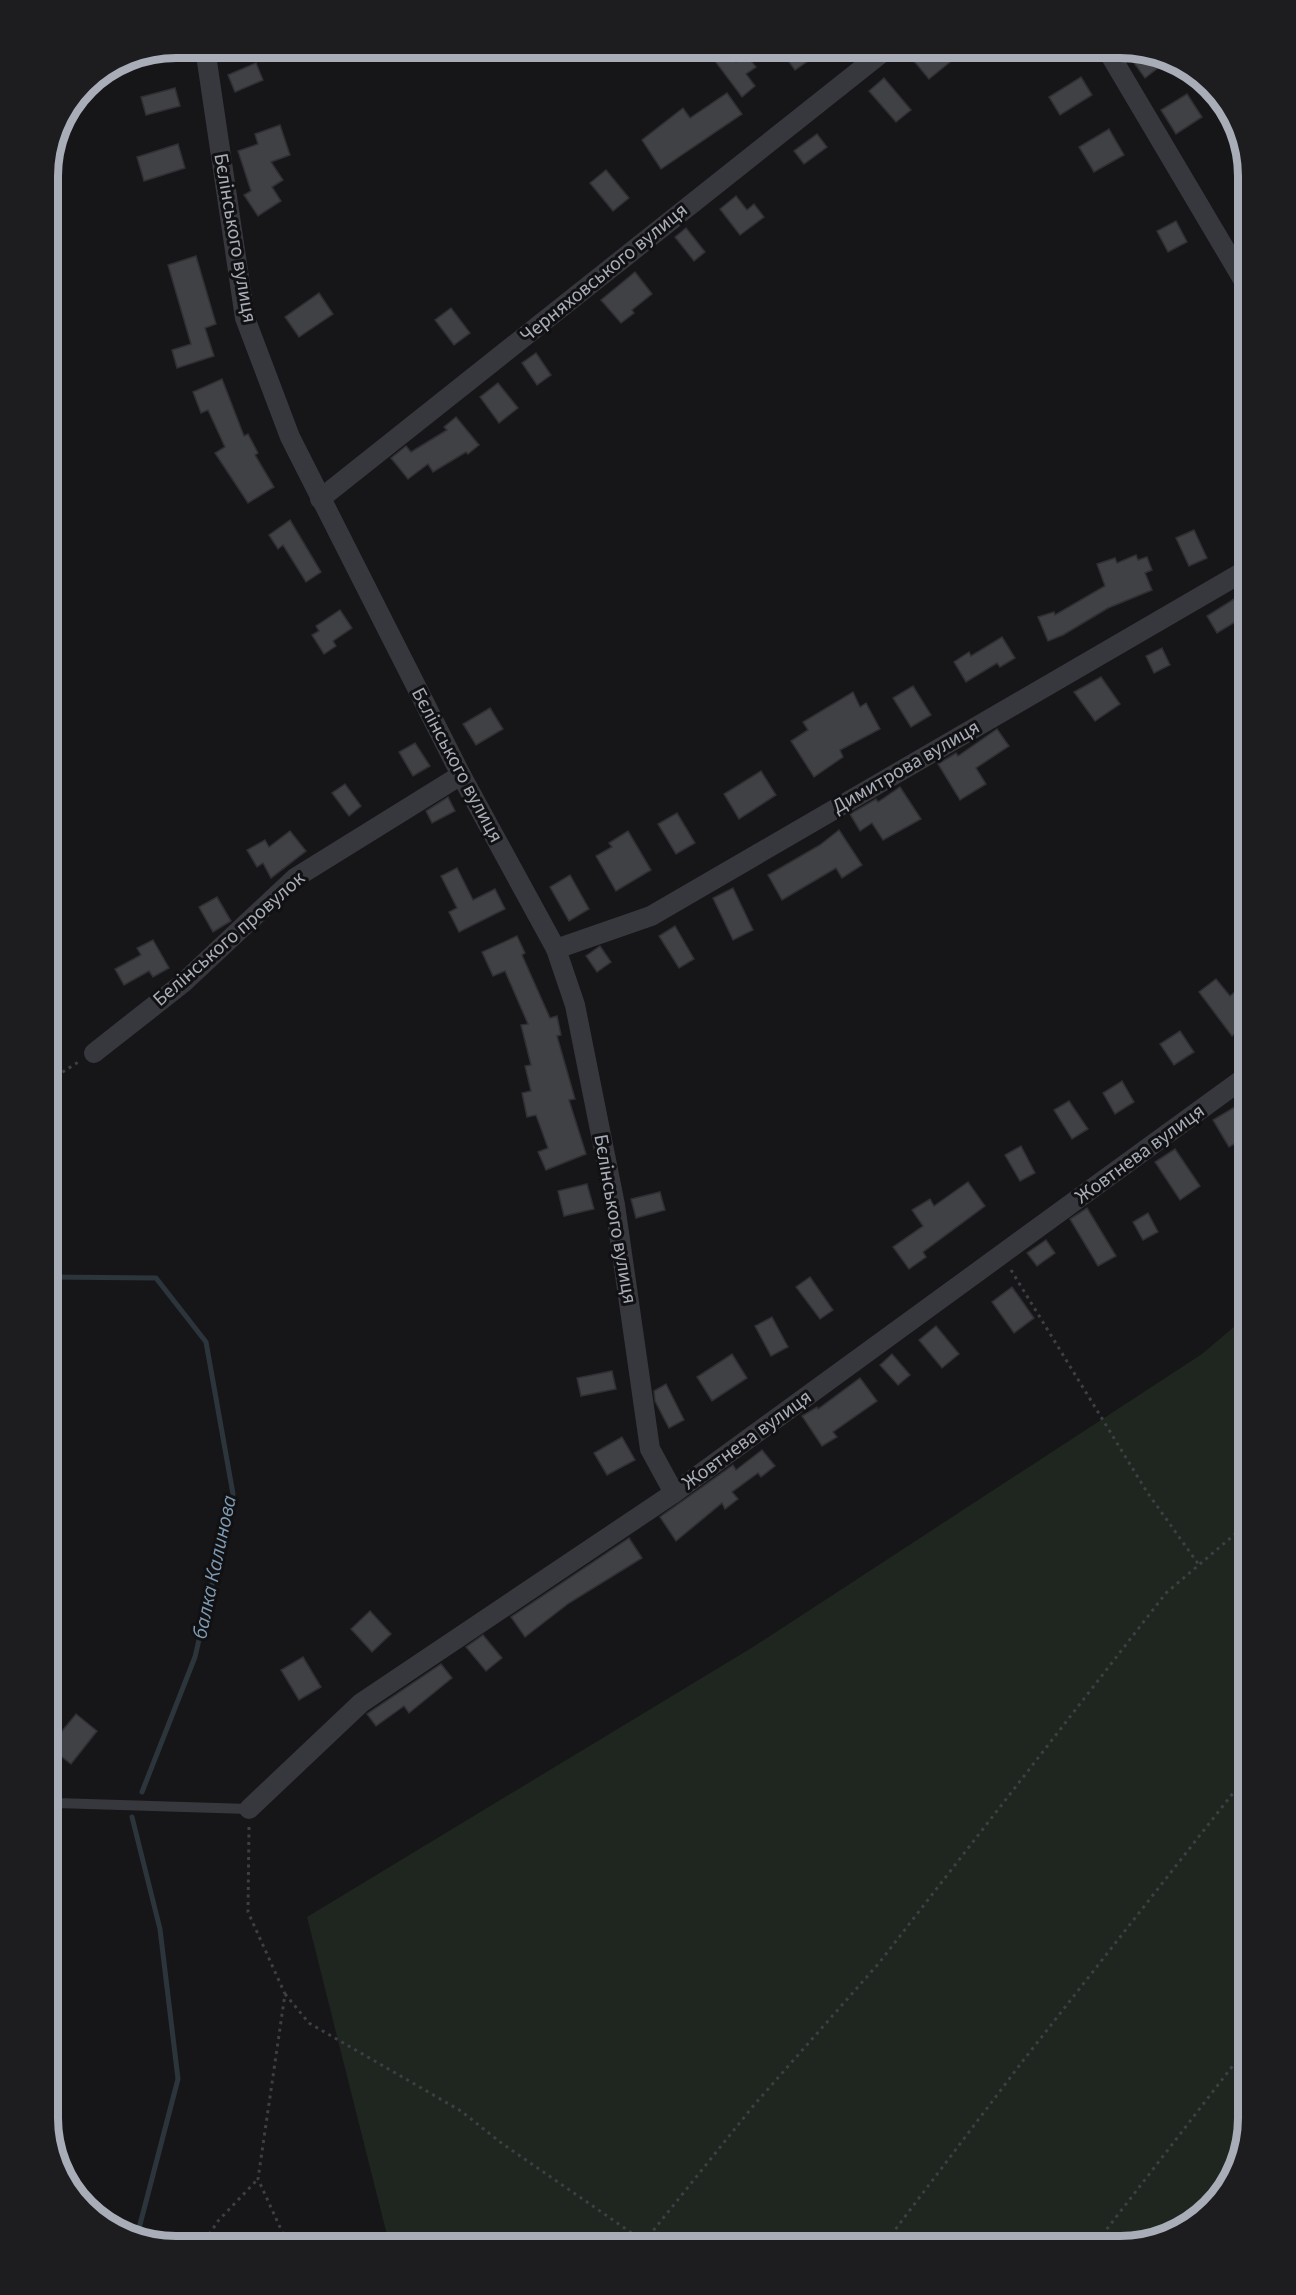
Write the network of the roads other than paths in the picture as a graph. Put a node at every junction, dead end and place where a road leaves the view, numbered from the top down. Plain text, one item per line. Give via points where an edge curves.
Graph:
1 (206, 58) edge
2 (875, 59) edge
3 (1112, 59) edge
4 (1238, 271) edge
5 (320, 500) junction
6 (1238, 575) edge
7 (461, 775) junction
8 (556, 949) junction
9 (94, 1053) road end
10 (1238, 1082) edge
11 (674, 1493) junction
12 (58, 1803) edge
13 (249, 1809) joint

1 - 5 street, Бєлінського вулиця via 245,318 290,437
2 - 5 street, Черняховського вулиця
3 - 4 street
5 - 7 street, Бєлінського вулиця
6 - 8 street, Димитрова вулиця via 651,916
7 - 8 street, Бєлінського вулиця
7 - 9 street, Белінського провулок via 294,878 183,983
8 - 11 street, Бєлінського вулиця via 575,1005 615,1205 650,1449
10 - 11 street, Жовтнева вулиця
11 - 13 street, Жовтнева вулиця via 360,1703
12 - 13 lane

